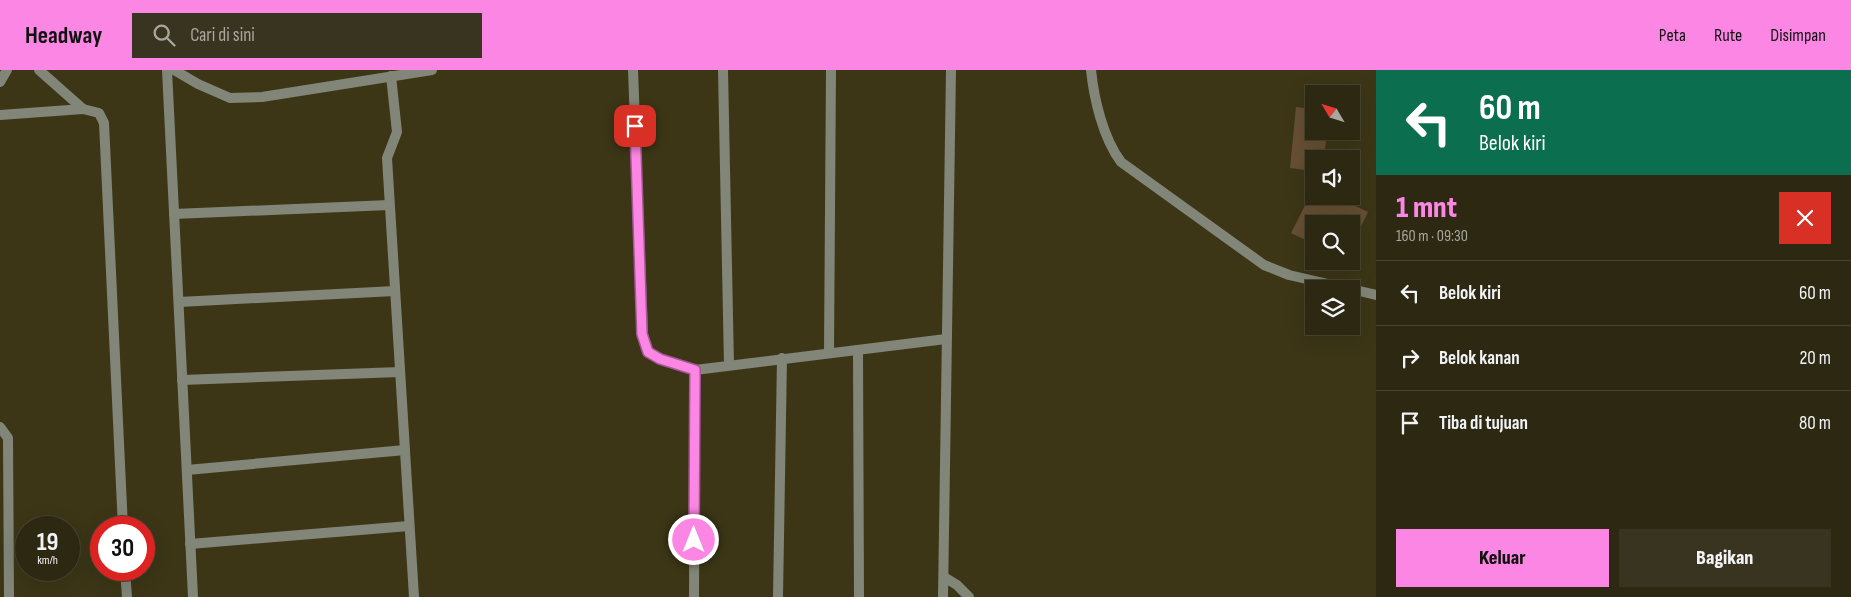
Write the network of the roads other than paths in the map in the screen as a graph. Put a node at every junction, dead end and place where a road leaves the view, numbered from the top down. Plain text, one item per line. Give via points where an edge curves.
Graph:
1 (7, 70) edge
2 (40, 70) edge
3 (167, 70) edge
4 (174, 70) edge
5 (432, 70) edge
6 (633, 70) edge
7 (723, 70) edge
8 (831, 70) edge
9 (951, 70) edge
10 (1091, 70) edge
11 (391, 76) junction
12 (0, 82) edge
13 (83, 109) junction
14 (0, 114) edge
15 (389, 205) junction
16 (174, 214) junction
17 (1311, 280) edge
18 (395, 291) junction
19 (1360, 291) edge
20 (1376, 294) edge
21 (178, 302) junction
22 (946, 338) junction
23 (858, 350) junction
24 (829, 352) junction
25 (782, 358) junction
26 (729, 365) junction
27 (695, 370) junction
28 (400, 372) junction
29 (182, 380) junction
30 (0, 427) edge
31 (404, 450) junction
32 (187, 470) junction
33 (4, 482) edge
34 (122, 516) edge
35 (409, 526) junction
36 (190, 544) junction
37 (944, 577) junction
38 (126, 581) edge
39 (9, 597) edge
40 (127, 597) edge
41 (193, 597) edge
42 (414, 597) edge
43 (694, 597) edge
44 (778, 597) edge
45 (860, 597) edge
46 (943, 597) edge
47 (969, 597) edge

1 - 12 street
2 - 13 street
3 - 16 street
4 - 11 street via 230,98 262,97
5 - 11 street
6 - 27 street via 642,334 648,352
7 - 26 street
8 - 24 street
9 - 22 street
10 - 17 street via 1093,92 1112,150 1121,162 1264,265
11 - 15 street via 397,132 386,158
13 - 14 street
13 - 34 street via 99,113 104,123
15 - 16 street
15 - 18 street
16 - 21 street
18 - 21 street
18 - 28 street
19 - 20 street
21 - 29 street
22 - 23 street
22 - 37 street
23 - 24 street
23 - 45 street
24 - 25 street
25 - 26 street
25 - 44 street
26 - 27 street
27 - 43 street
28 - 29 street
28 - 31 street
29 - 32 street
30 - 33 street via 8,438
31 - 32 street
31 - 35 street
32 - 36 street
33 - 39 street
35 - 36 street
35 - 42 street
36 - 41 street
37 - 46 street
37 - 47 street
38 - 40 street

